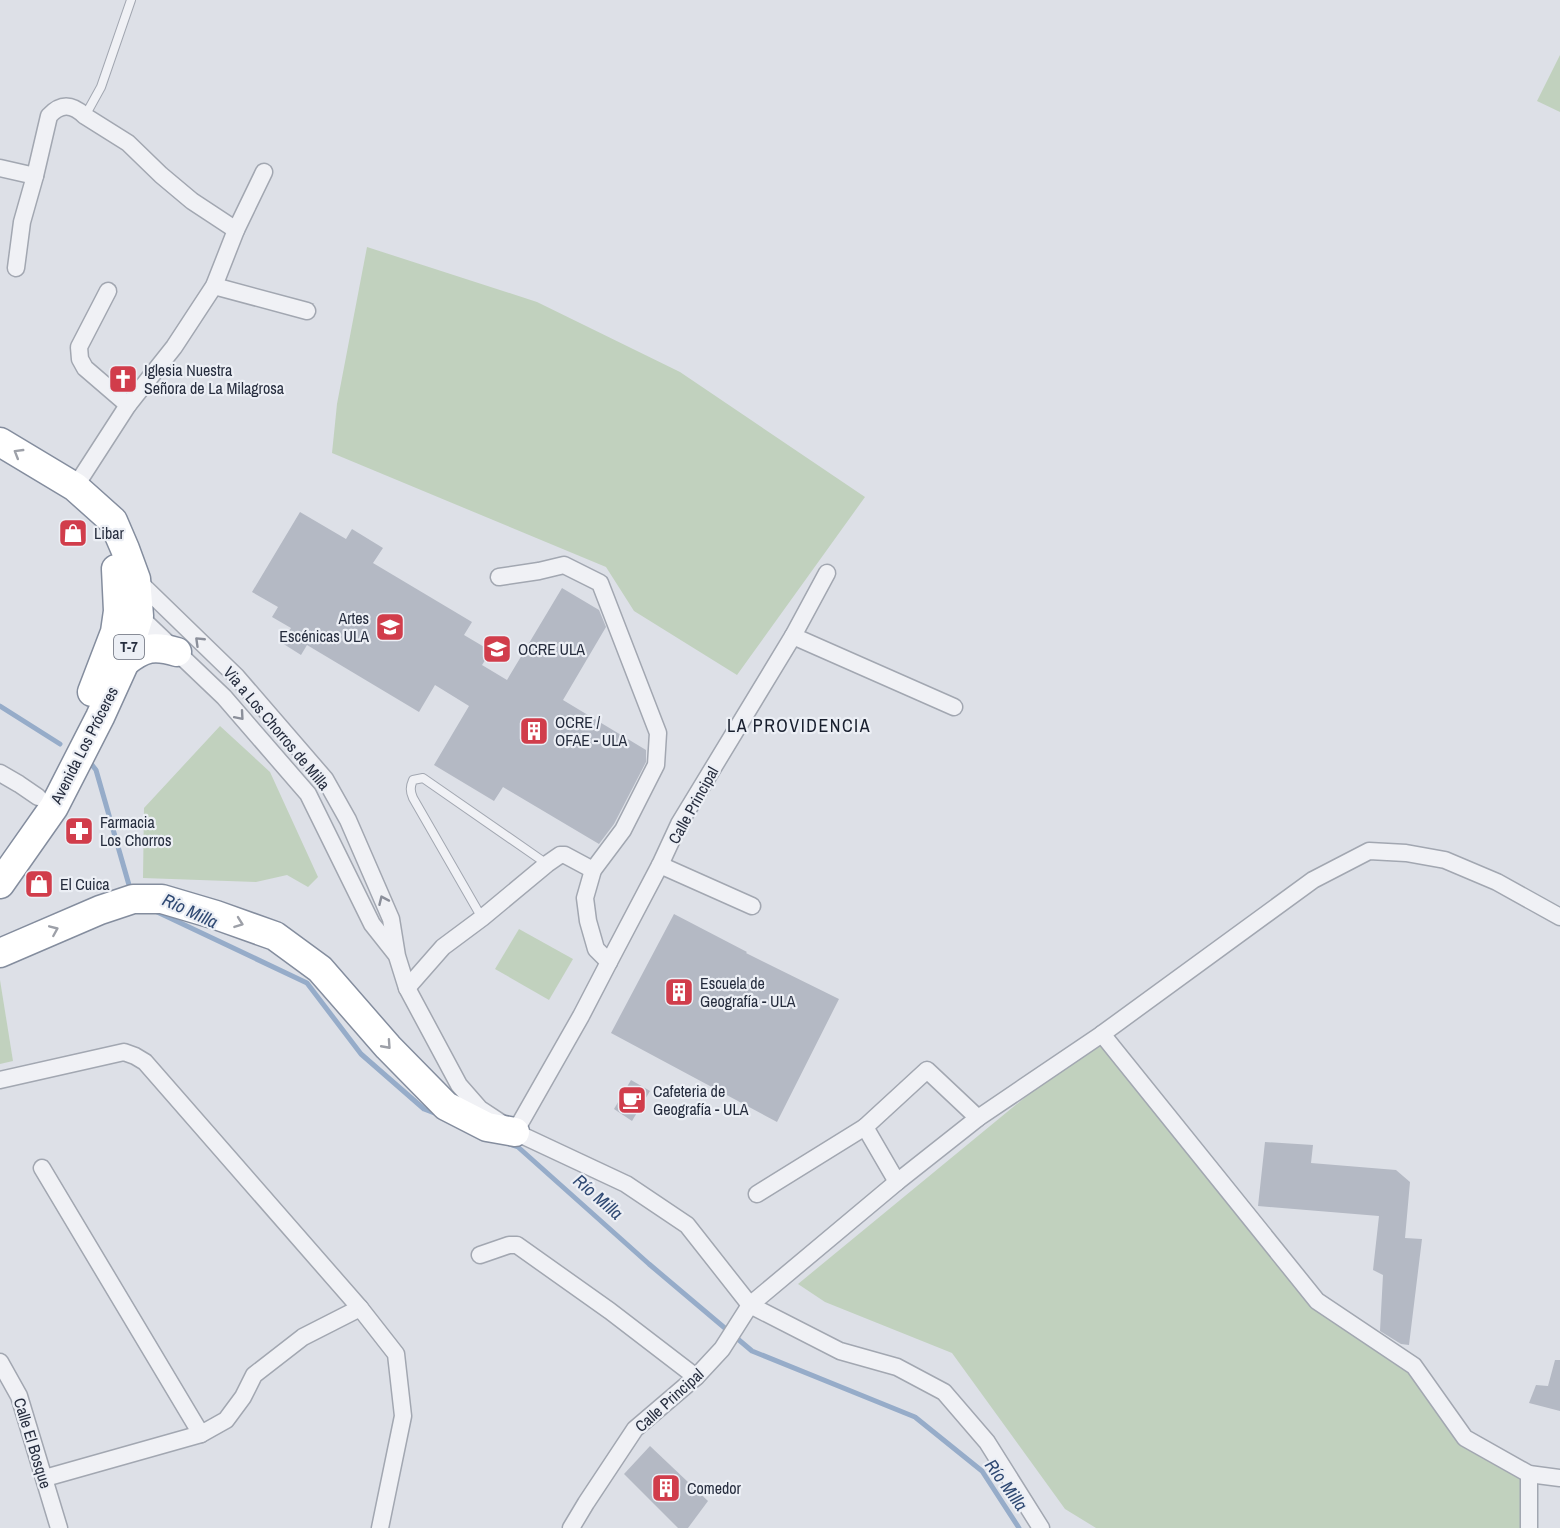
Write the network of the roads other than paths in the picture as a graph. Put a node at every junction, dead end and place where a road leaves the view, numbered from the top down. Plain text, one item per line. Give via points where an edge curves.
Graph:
1 (131, 0) edge
2 (85, 116) junction
3 (0, 168) edge
4 (264, 172) dead end
5 (35, 176) junction
6 (236, 230) junction
7 (16, 268) dead end
8 (214, 286) junction
9 (108, 291) dead end
10 (307, 311) dead end
11 (128, 405) junction
12 (0, 442) edge
13 (0, 465) edge
14 (75, 487) junction
15 (827, 573) dead end
16 (127, 575) junction
17 (499, 577) dead end
18 (128, 614) junction
19 (793, 636) junction
20 (177, 652) junction
21 (125, 662) junction
22 (954, 707) dead end
23 (0, 773) edge
24 (38, 797) junction
25 (0, 854) edge
26 (547, 864) junction
27 (660, 865) junction
28 (593, 870) junction
29 (0, 884) edge
30 (752, 906) dead end
31 (1560, 917) edge
32 (482, 918) junction
33 (0, 952) edge
34 (397, 956) junction
35 (609, 962) junction
36 (407, 988) junction
37 (1102, 1034) junction
38 (0, 1080) edge
39 (978, 1119) junction
40 (865, 1128) junction
41 (515, 1132) junction
42 (42, 1168) dead end
43 (897, 1182) junction
44 (757, 1194) dead end
45 (480, 1255) dead end
46 (750, 1305) junction
47 (360, 1308) junction
48 (0, 1362) edge
49 (696, 1377) junction
50 (201, 1434) junction
51 (1529, 1474) junction
52 (45, 1478) junction
53 (1560, 1478) edge
54 (59, 1528) edge
55 (380, 1528) edge
56 (572, 1528) edge
57 (1041, 1528) edge
58 (1529, 1528) edge

1 - 2 lane via 101,87
2 - 5 street via 69,106 55,110 50,116
2 - 6 street via 128,143 192,201
3 - 5 street
4 - 6 street
5 - 7 street via 22,222
6 - 8 street
8 - 10 street
8 - 11 street via 174,347
9 - 11 street via 79,347 80,359 85,368
11 - 14 street
14 -> 12 highway, Avenida Los Próceres / T-7
13 - 16 highway, Avenida Los Próceres / T-7 via 62,499 87,519
14 - 16 highway, Avenida Los Próceres / T-7 via 113,521 125,549
15 - 19 street, Calle Principal
16 - 18 highway, Avenida Los Próceres / T-7
34 -> 16 street, Via a Los Chorros de Milla via 391,919 348,820 325,779 236,676
17 - 28 street via 564,565 600,583 658,733 656,765 623,830
18 - 20 street, Via a Los Chorros de Milla
18 - 21 highway, Avenida Los Próceres / T-7
18 - 24 highway, Avenida Los Próceres / T-7 via 115,632 85,710
19 - 22 street
19 - 27 street, Calle Principal via 679,824
20 - 21 highway via 150,647
20 -> 34 street, Via a Los Chorros de Milla via 224,697 308,794 372,924
21 - 29 highway, Avenida Los Próceres / T-7 via 54,807
23 - 24 street
24 - 25 highway, Avenida Los Próceres / T-7
26 - 28 street via 565,855
26 - 32 street
26 - 32 lane via 423,778 413,780 413,798
27 - 30 street
27 - 35 street, Calle Principal
28 - 35 street via 585,898 588,921 596,949
31 - 37 street, Calle Principal via 1497,882 1445,860 1369,851 1313,880
32 - 36 street via 443,948
33 -> 41 highway via 133,899 162,899 216,915 275,936 320,969 446,1106 487,1127
34 - 36 street, Via a Los Chorros de Milla
35 - 41 street, Calle Principal
36 - 41 street, Via a Los Chorros de Milla via 459,1085 480,1109
37 - 39 street, Calle Principal
37 - 51 street via 1317,1301 1414,1366 1465,1438
38 - 47 street via 124,1052 145,1062
39 - 40 street via 927,1070
39 - 43 street, Calle Principal
40 - 43 street
40 - 44 street
41 - 46 street, Via a Los Chorros de Milla via 626,1184 687,1225
42 - 50 street
43 - 46 street, Calle Principal
45 - 49 street via 517,1245
46 - 49 street, Calle Principal via 722,1349
46 - 57 street, Via a Los Chorros de Milla via 840,1351 897,1367 944,1392 987,1442
47 - 50 street via 303,1337 254,1375 226,1420
47 - 55 street via 396,1354 403,1416
48 - 52 street, Calle El Bosque via 20,1396
49 - 56 street, Calle Principal via 635,1429
50 - 52 street
51 - 53 street
51 - 58 street
52 - 54 street, Calle El Bosque

